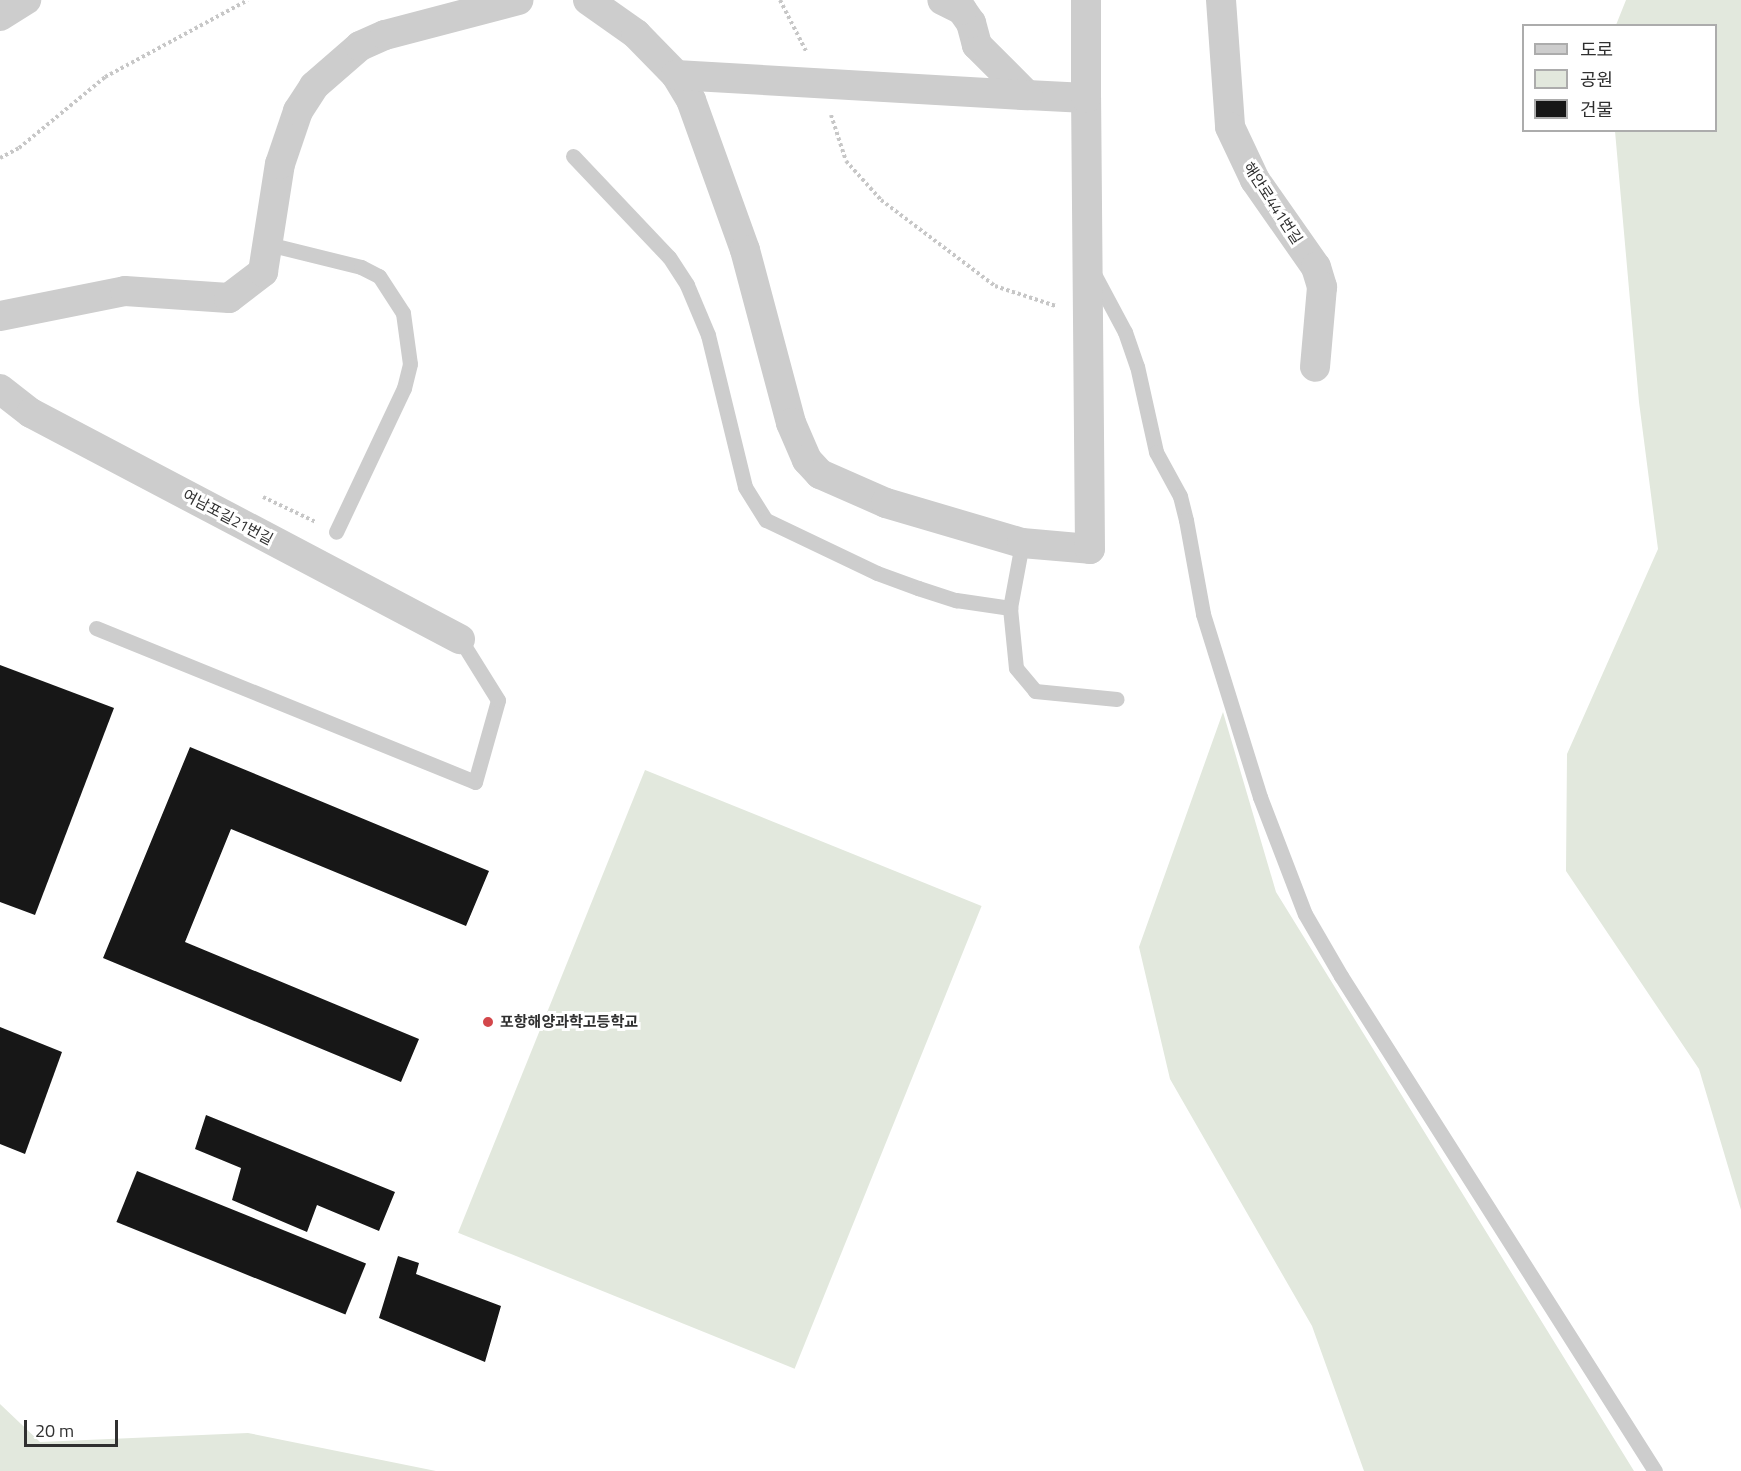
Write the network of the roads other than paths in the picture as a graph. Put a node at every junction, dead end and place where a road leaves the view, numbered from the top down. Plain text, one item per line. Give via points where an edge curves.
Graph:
1 (26, 0) edge
2 (518, 0) edge
3 (588, 0) edge
4 (942, 0) edge
5 (1086, 0) edge
6 (1221, 0) edge
7 (0, 16) edge
8 (676, 75) junction
9 (1027, 95) junction
10 (1086, 98) junction
11 (573, 156) dead end
12 (268, 244) junction
13 (1087, 260) junction
14 (0, 316) edge
15 (1315, 368) dead end
16 (0, 389) edge
17 (336, 532) dead end
18 (1022, 543) junction
19 (1010, 608) junction
20 (96, 628) dead end
21 (460, 639) joint
22 (1117, 699) dead end
23 (1655, 1471) edge

1 - 7 street
2 - 12 street via 416,24 360,46 336,64 314,86 287,137
3 - 8 street via 636,34
4 - 9 street via 962,10 971,23 977,45
5 - 10 street
6 - 15 street, 해안로441번길 via 1230,127 1255,180 1316,267 1322,287
8 - 9 street
8 - 18 street via 704,129 746,250 791,423 807,460 820,474 858,493
9 - 10 street
10 - 13 street
11 - 19 lane via 669,257 687,285 708,335 746,487 766,520 833,554 918,588 956,600
12 - 14 street via 263,272 229,298 125,291
12 - 17 lane via 333,258 370,271 392,290 403,313 410,364 404,388
13 - 18 street via 1090,549
13 - 23 lane via 1125,332 1137,366 1156,452 1180,496 1203,614 1260,797 1305,914
16 - 21 street, 여남포길21번길 via 31,413
18 - 19 lane
19 - 22 lane via 1016,668 1035,691
20 - 21 lane via 475,782 498,699

